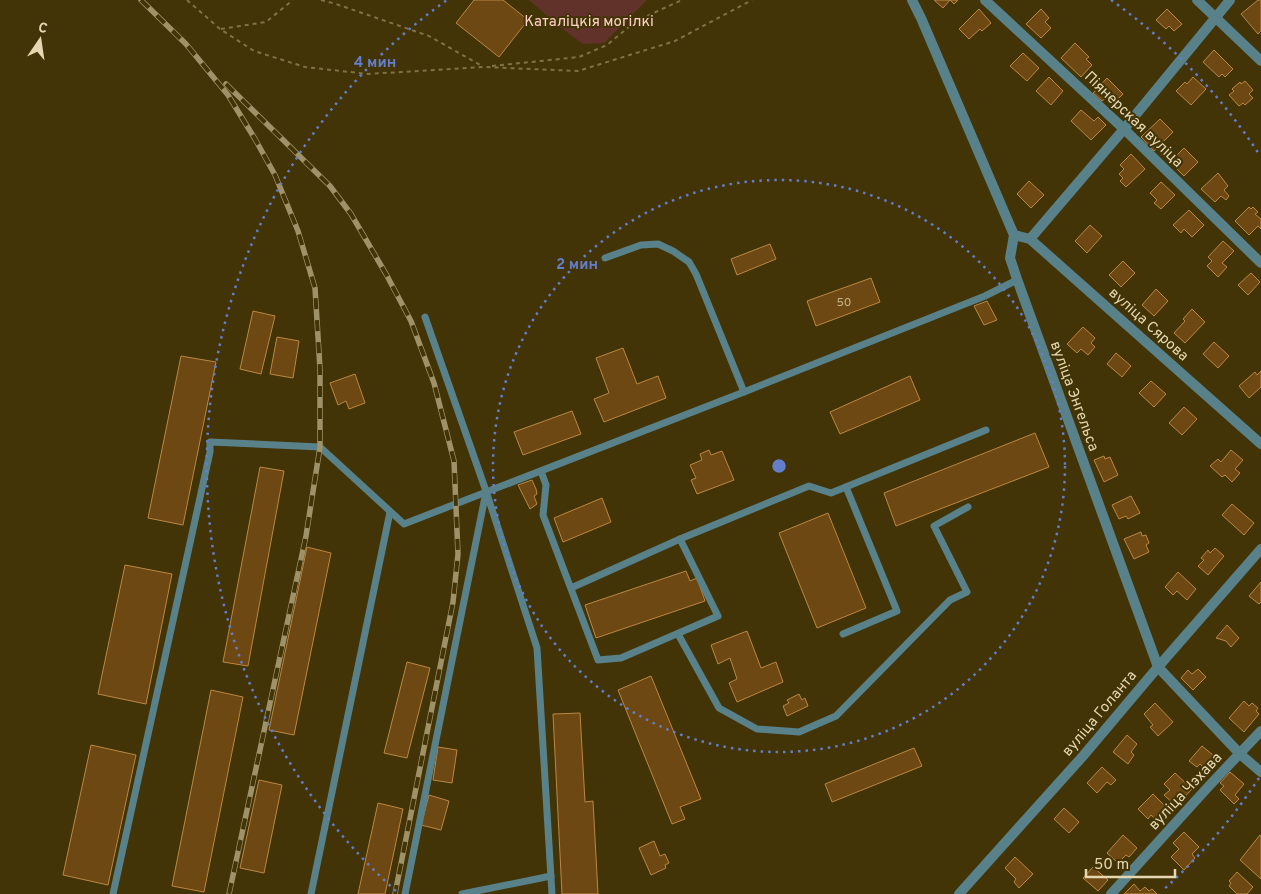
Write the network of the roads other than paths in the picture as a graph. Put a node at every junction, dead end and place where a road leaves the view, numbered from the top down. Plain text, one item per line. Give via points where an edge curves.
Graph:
1 (912, 0) edge
2 (985, 0) edge
3 (1196, 0) edge
4 (1230, 0) edge
5 (1214, 18) junction
6 (1261, 61) edge
7 (1124, 129) junction
8 (1014, 235) junction
9 (1030, 238) junction
10 (606, 258) dead end
11 (1261, 263) edge
12 (1017, 280) junction
13 (425, 317) dead end
14 (744, 392) junction
15 (986, 430) dead end
16 (1261, 444) edge
17 (541, 470) junction
18 (846, 487) junction
19 (486, 492) junction
20 (968, 507) dead end
21 (390, 512) junction
22 (680, 539) junction
23 (1261, 549) edge
24 (571, 588) junction
25 (678, 634) junction
26 (843, 634) dead end
27 (1158, 667) junction
28 (1261, 731) edge
29 (1240, 754) junction
30 (1261, 772) edge
31 (551, 876) junction
32 (113, 894) edge
33 (311, 894) edge
34 (405, 894) edge
35 (462, 894) edge
36 (552, 894) edge
37 (958, 894) edge
38 (1111, 894) edge

1 - 8 street
2 - 7 street, Піянерская вуліца
3 - 5 street
4 - 5 street
5 - 6 street
5 - 7 street
7 - 9 street
7 - 11 street, Піянерская вуліца
8 - 9 street
8 - 12 street, вуліца Энгельса via 1010,258
9 - 16 street, вуліца Сярова
10 - 14 lane via 641,245 658,244 689,262
12 - 14 lane via 985,296
12 - 27 street, вуліца Энгельса
13 - 19 lane
14 - 17 lane
15 - 18 lane
17 - 19 lane
17 - 24 lane via 546,485 543,515
18 - 22 lane via 831,492 810,486
18 - 26 lane via 897,611
19 - 21 lane via 404,524
19 - 31 lane via 537,648
19 - 34 lane
20 - 25 lane via 934,526 967,592 950,600 836,716 798,732 757,730 719,708
21 - 32 lane via 320,447 210,442
21 - 33 lane
22 - 24 lane
22 - 25 lane via 718,616
23 - 27 street, вуліца Голанта
24 - 25 lane via 598,660 621,658
27 - 29 street, вуліца Энгельса
27 - 37 street, вуліца Голанта via 1083,756
28 - 29 street, вуліца Чэхава
29 - 30 street, вуліца Энгельса
29 - 38 street, вуліца Чэхава
31 - 35 lane
31 - 36 lane

